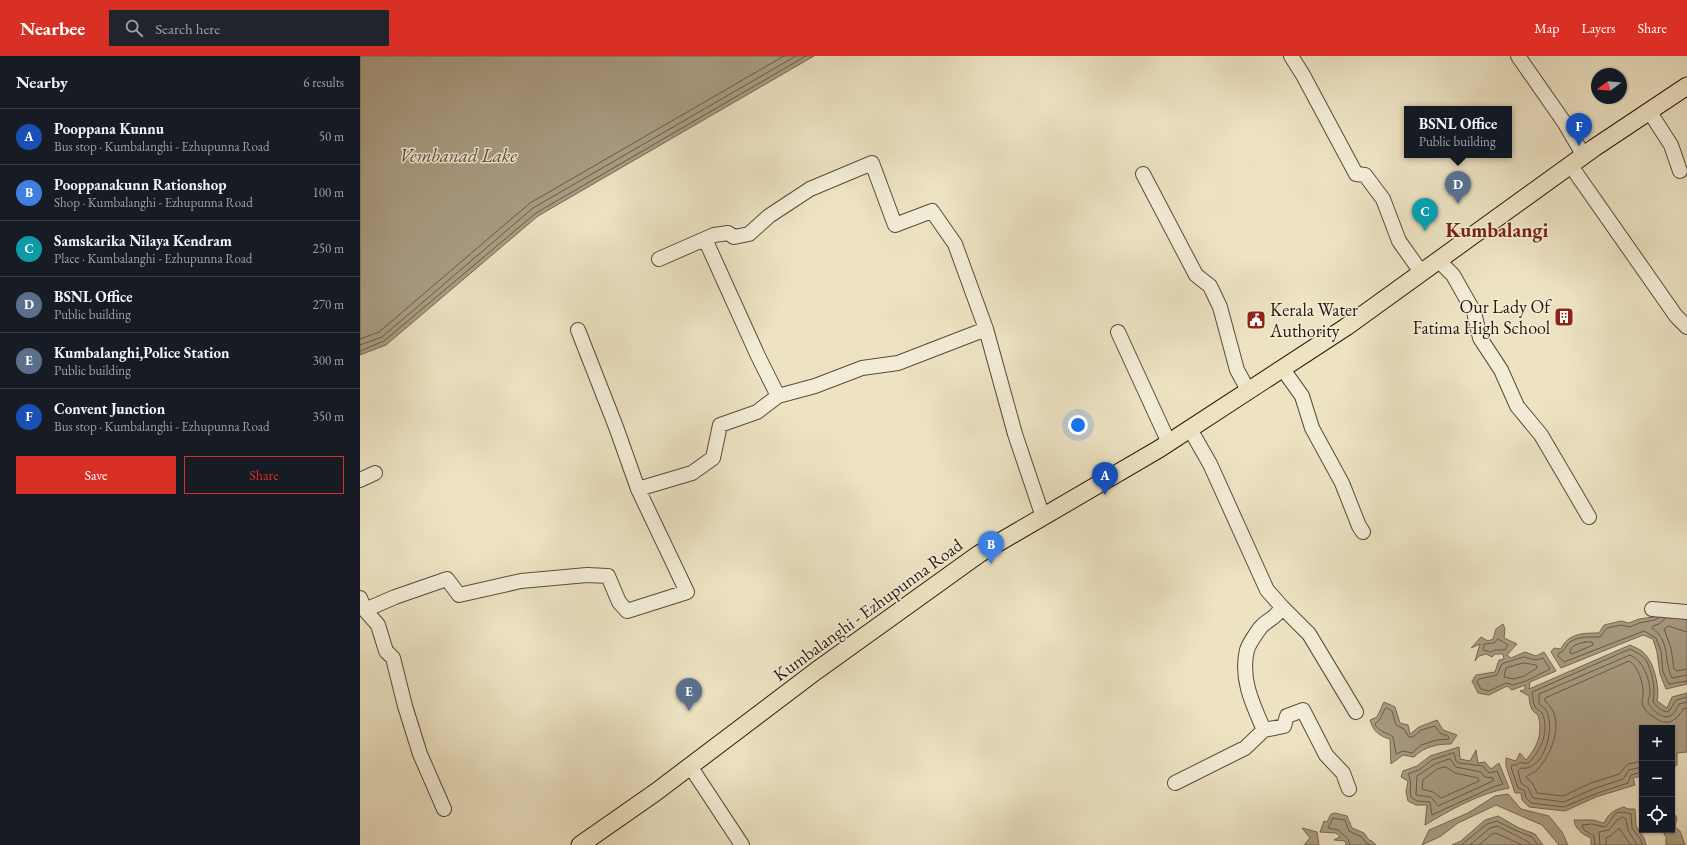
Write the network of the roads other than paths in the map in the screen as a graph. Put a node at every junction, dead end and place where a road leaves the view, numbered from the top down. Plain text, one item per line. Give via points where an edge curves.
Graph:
1 (1291, 56) edge
2 (1518, 56) edge
3 (1687, 86) edge
4 (1649, 111) junction
5 (1577, 161) junction
6 (1680, 171) dead end
7 (1143, 174) dead end
8 (705, 239) junction
9 (659, 260) dead end
10 (1438, 260) junction
11 (1421, 272) junction
12 (1687, 327) edge
13 (986, 329) junction
14 (578, 330) dead end
15 (1118, 332) dead end
16 (1282, 368) junction
17 (1248, 390) junction
18 (778, 396) junction
19 (1190, 429) junction
20 (1169, 442) junction
21 (375, 473) dead end
22 (360, 480) edge
23 (638, 489) junction
24 (1043, 517) junction
25 (1589, 517) dead end
26 (1363, 532) dead end
27 (363, 604) edge
28 (1282, 607) junction
29 (1652, 609) dead end
30 (1687, 612) edge
31 (1356, 712) dead end
32 (1264, 730) junction
33 (690, 766) junction
34 (1176, 784) dead end
35 (1349, 789) dead end
36 (444, 810) dead end
37 (580, 845) edge
38 (742, 845) edge

1 - 11 street via 1356,174 1365,175 1382,199 1399,241
2 - 5 street via 1564,122
3 - 4 main road, Kumbalanghi - Ezhupunna Road
4 - 5 main road, Kumbalanghi - Ezhupunna Road
4 - 6 street via 1671,145
5 - 10 main road, Kumbalanghi - Ezhupunna Road
5 - 12 street via 1676,316
7 - 17 street via 1196,275 1210,286 1220,307 1237,370
8 - 9 street
8 - 13 street via 728,233 734,237 749,234 769,216 810,189 872,163 895,225 932,211 955,244
8 - 18 street
10 - 11 main road, Kumbalanghi - Ezhupunna Road
10 - 25 street via 1453,275 1474,312 1480,338 1501,370 1517,406 1541,435
11 - 16 main road, Kumbalanghi - Ezhupunna Road via 1346,327
13 - 18 street via 898,364 862,368 815,386
13 - 24 street via 1015,434
14 - 23 street
15 - 20 street
16 - 17 main road, Kumbalanghi - Ezhupunna Road
16 - 26 street via 1302,396 1312,428 1342,483
17 - 19 main road, Kumbalanghi - Ezhupunna Road
18 - 23 street via 757,412 720,426 713,458 692,473
19 - 20 main road, Kumbalanghi - Ezhupunna Road
19 - 28 street via 1210,464 1267,590
20 - 24 main road, Kumbalanghi - Ezhupunna Road
21 - 22 street
23 - 27 street via 687,592 627,611 619,602 608,576 587,575 521,581 460,595 447,579 395,597
24 - 33 main road, Kumbalanghi - Ezhupunna Road via 979,554 816,671
27 - 36 street via 378,625 386,651 393,658 420,754
28 - 31 street via 1309,634
28 - 32 street via 1278,615 1261,627 1248,649 1245,672 1249,696
29 - 30 street
32 - 34 street via 1246,748
32 - 35 street via 1284,726 1287,716 1304,710 1326,755 1343,773
33 - 37 main road, Kumbalanghi - Ezhupunna Road
33 - 38 street

